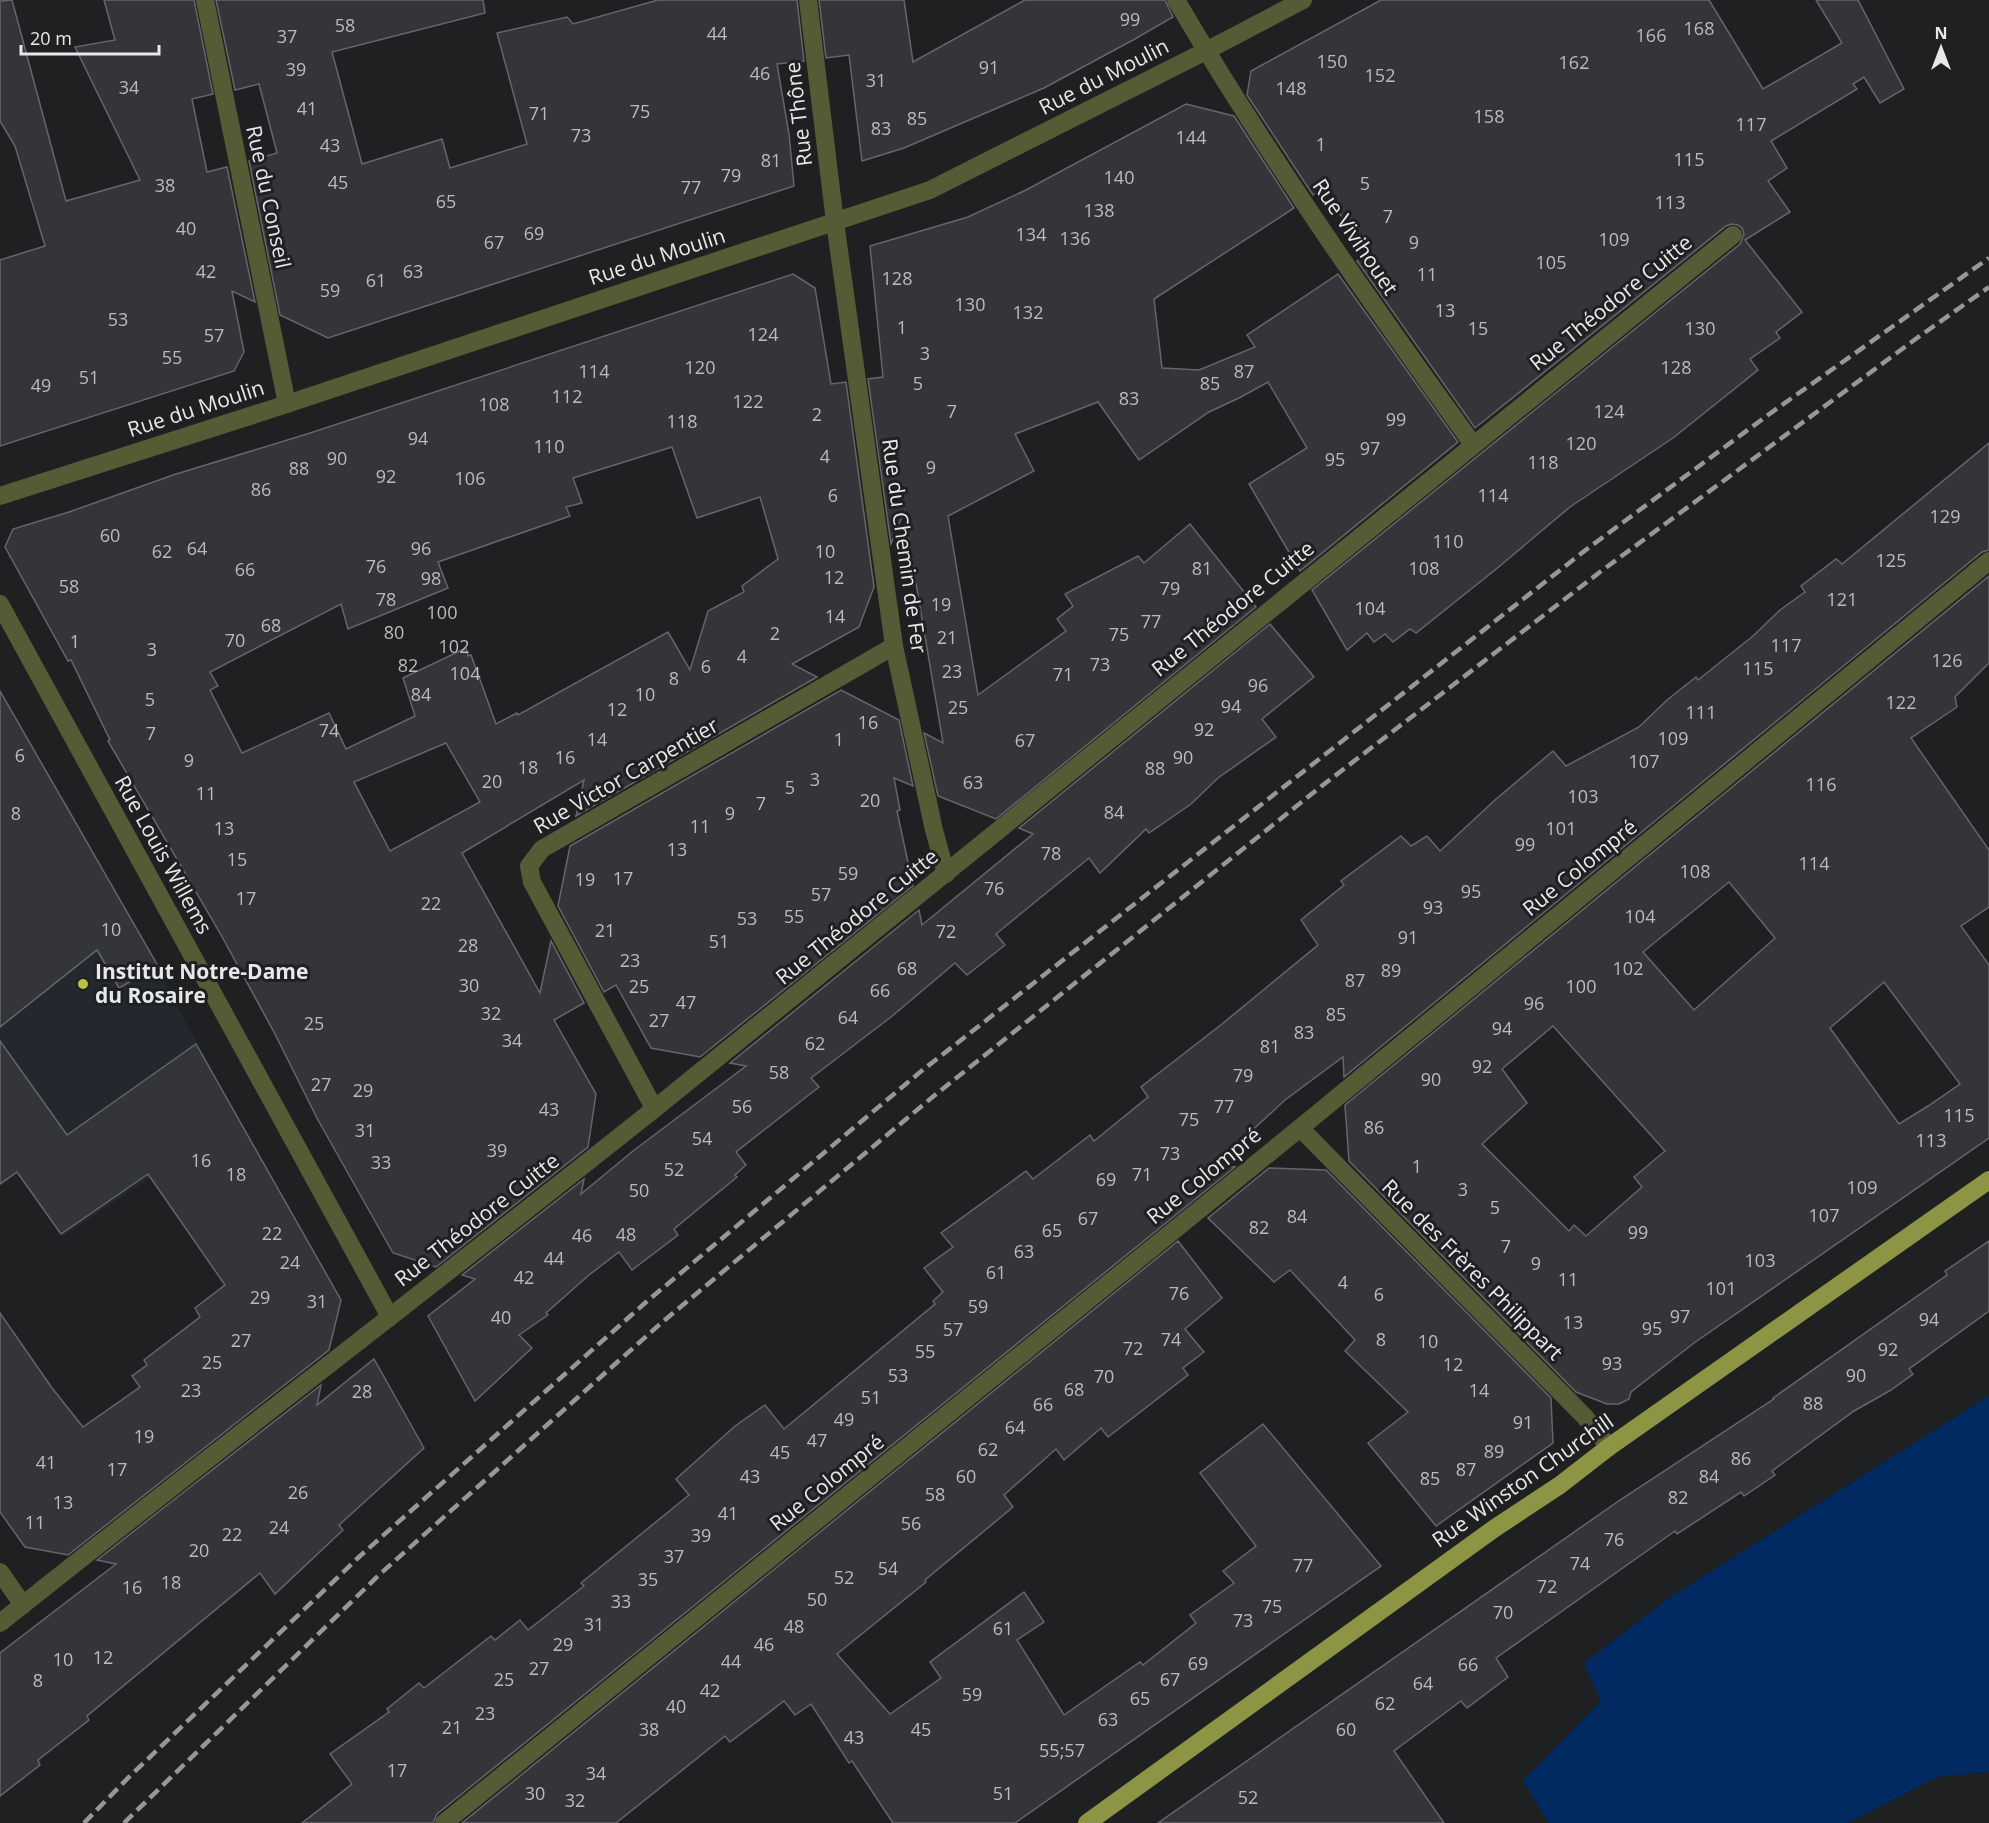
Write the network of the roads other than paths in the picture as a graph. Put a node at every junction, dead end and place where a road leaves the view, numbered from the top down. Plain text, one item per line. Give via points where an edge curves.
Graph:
1 (205, 0) edge
2 (808, 0) edge
3 (1176, 0) edge
4 (1303, 0) edge
5 (1206, 51) junction
6 (835, 222) junction
7 (1733, 234) dead end
8 (287, 404) junction
9 (1472, 443) junction
10 (0, 496) edge
11 (1989, 561) edge
12 (0, 604) edge
13 (894, 646) junction
14 (946, 874) junction
15 (654, 1108) junction
16 (1300, 1128) junction
17 (1989, 1180) edge
18 (390, 1317) junction
19 (1609, 1447) junction
20 (0, 1572) edge
21 (23, 1605) junction
22 (0, 1623) edge
23 (444, 1823) edge
24 (1087, 1823) edge

1 - 8 street, Rue du Conseil
2 - 6 street, Rue Thône
3 - 5 street, Rue Vivihouet
4 - 5 street, Rue du Moulin
5 - 6 street, Rue du Moulin via 930,190
5 - 9 street, Rue Vivihouet via 1372,305
6 - 8 street, Rue du Moulin
6 - 13 street, Rue du Chemin de Fer
7 - 9 street, Rue Théodore Cuitte
8 - 10 street, Rue du Moulin
9 - 14 street, Rue Théodore Cuitte
11 - 16 street, Rue Colompré
12 - 18 street, Rue Louis Willems
13 - 14 street, Rue du Chemin de Fer
13 - 15 street, Rue Victor Carpentier via 542,849 529,866 532,882
14 - 15 street, Rue Théodore Cuitte
15 - 18 street, Rue Théodore Cuitte
16 - 19 street, Rue des Frères Philippart via 1585,1417
16 - 23 street, Rue Colompré
17 - 19 main road, Rue Winston Churchill
18 - 21 street, Rue Théodore Cuitte
19 - 24 main road, Rue Winston Churchill
20 - 21 street
21 - 22 street, Rue Théodore Cuitte

